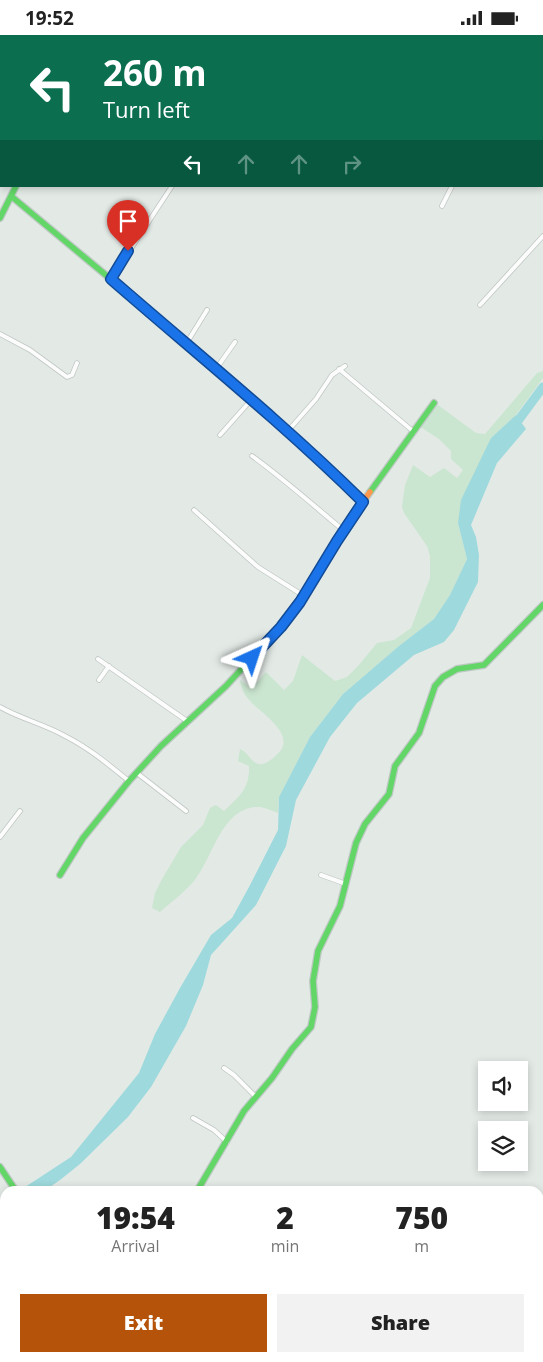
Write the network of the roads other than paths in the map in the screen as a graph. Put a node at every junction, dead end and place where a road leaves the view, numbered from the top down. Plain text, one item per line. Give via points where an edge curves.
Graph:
1 (16, 187) edge
2 (171, 187) edge
3 (451, 187) edge
4 (11, 196) junction
5 (442, 205) dead end
6 (0, 218) edge
7 (543, 236) edge
8 (111, 279) junction
9 (480, 305) dead end
10 (206, 311) dead end
11 (0, 334) edge
12 (235, 342) dead end
13 (186, 344) junction
14 (77, 363) dead end
15 (346, 366) dead end
16 (216, 369) junction
17 (340, 369) junction
18 (252, 399) junction
19 (434, 403) dead end
20 (287, 431) junction
21 (414, 432) junction
22 (220, 435) dead end
23 (252, 456) dead end
24 (363, 502) junction
25 (194, 510) dead end
26 (343, 530) junction
27 (304, 596) junction
28 (543, 605) edge
29 (98, 659) dead end
30 (108, 666) junction
31 (99, 680) dead end
32 (0, 707) edge
33 (187, 721) junction
34 (137, 773) junction
35 (130, 781) junction
36 (20, 811) dead end
37 (186, 811) dead end
38 (0, 837) edge
39 (60, 875) dead end
40 (322, 875) dead end
41 (346, 884) junction
42 (224, 1068) dead end
43 (256, 1097) junction
44 (193, 1118) dead end
45 (227, 1142) junction
46 (0, 1167) edge
47 (13, 1186) edge
48 (200, 1186) edge

1 - 4 main road
2 - 8 street
3 - 5 street
4 - 6 main road
4 - 8 main road
7 - 9 street
8 - 13 main road
10 - 13 street
11 - 14 street via 30,350 67,377 72,375
12 - 16 street
13 - 16 main road
15 - 17 street
16 - 18 main road
17 - 20 street
17 - 21 street
18 - 20 main road
18 - 22 street
19 - 21 main road
20 - 24 main road
21 - 24 main road
23 - 26 street
24 - 26 main road
25 - 27 street via 258,567
26 - 27 main road
27 - 33 main road via 281,627 226,686
28 - 41 main road via 484,665 457,669 440,679 430,698 420,733 395,766 389,794 359,836
29 - 30 street
30 - 31 street
30 - 33 street
32 - 35 street via 69,738
33 - 34 main road
34 - 35 main road
34 - 37 street
35 - 39 main road via 83,838
36 - 38 street
40 - 41 street
41 - 43 main road via 340,906 318,951 313,981 316,1007 311,1027
42 - 43 street
43 - 45 main road via 241,1115
44 - 45 street
45 - 48 main road
46 - 47 main road

